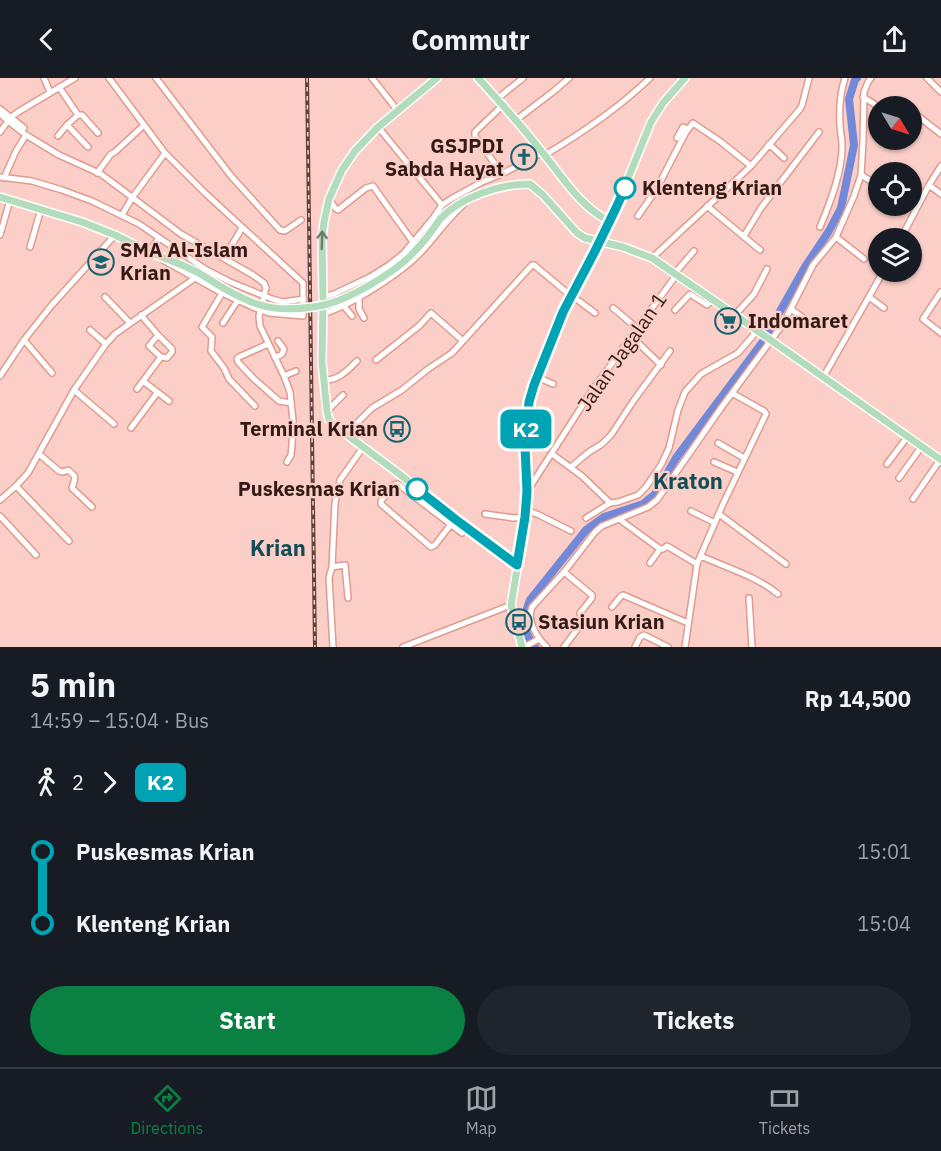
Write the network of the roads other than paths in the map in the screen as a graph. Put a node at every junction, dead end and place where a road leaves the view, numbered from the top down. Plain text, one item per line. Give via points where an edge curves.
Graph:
1 (44, 78) edge
2 (75, 78) edge
3 (109, 78) edge
4 (156, 78) edge
5 (372, 78) edge
6 (437, 78) edge
7 (478, 78) edge
8 (523, 78) edge
9 (569, 78) edge
10 (650, 78) edge
11 (685, 78) edge
12 (809, 78) edge
13 (845, 78) edge
14 (871, 78) edge
15 (927, 78) edge
16 (59, 87) junction
17 (50, 92) junction
18 (941, 92) edge
19 (863, 97) junction
20 (497, 99) junction
21 (868, 100) edge
22 (502, 106) junction
23 (0, 109) edge
24 (398, 111) junction
25 (0, 114) edge
26 (78, 115) junction
27 (922, 119) edge
28 (9, 120) junction
29 (516, 120) junction
30 (67, 125) junction
31 (144, 125) junction
32 (378, 127) junction
33 (686, 128) junction
34 (25, 131) junction
35 (0, 132) edge
36 (819, 132) dead end
37 (98, 133) dead end
38 (941, 134) edge
39 (58, 136) dead end
40 (677, 138) dead end
41 (770, 144) junction
42 (88, 147) dead end
43 (165, 153) junction
44 (544, 154) junction
45 (784, 158) dead end
46 (751, 166) junction
47 (941, 166) edge
48 (97, 172) junction
49 (502, 174) junction
50 (861, 175) junction
51 (2, 177) edge
52 (868, 179) edge
53 (929, 185) junction
54 (482, 194) junction
55 (941, 194) edge
56 (132, 198) junction
57 (922, 198) edge
58 (6, 199) edge
59 (329, 199) junction
60 (442, 205) junction
61 (707, 207) junction
62 (41, 209) junction
63 (122, 215) junction
64 (638, 216) dead end
65 (301, 220) dead end
66 (609, 221) junction
67 (820, 226) dead end
68 (242, 228) junction
69 (0, 231) edge
70 (115, 235) junction
71 (744, 236) junction
72 (836, 237) junction
73 (158, 239) junction
74 (599, 241) junction
75 (413, 242) junction
76 (30, 247) dead end
77 (760, 250) dead end
78 (149, 252) junction
79 (694, 252) dead end
80 (224, 258) junction
81 (652, 258) junction
82 (864, 259) dead end
83 (767, 269) dead end
84 (391, 270) junction
85 (676, 274) junction
86 (197, 276) junction
87 (877, 282) edge
88 (941, 292) edge
89 (222, 293) junction
90 (571, 296) junction
91 (105, 297) dead end
92 (359, 297) junction
93 (869, 297) junction
94 (323, 298) junction
95 (713, 299) junction
96 (238, 300) junction
97 (304, 300) junction
98 (262, 303) junction
99 (344, 305) junction
100 (613, 308) dead end
101 (884, 308) dead end
102 (791, 309) junction
103 (675, 310) dead end
104 (323, 311) junction
105 (595, 313) dead end
106 (141, 315) junction
107 (735, 315) junction
108 (352, 316) dead end
109 (364, 318) dead end
110 (130, 323) junction
111 (223, 323) dead end
112 (813, 325) dead end
113 (638, 329) junction
114 (90, 330) dead end
115 (758, 332) junction
116 (941, 332) edge
117 (158, 336) junction
118 (632, 337) junction
119 (769, 339) junction
120 (24, 340) junction
121 (463, 341) junction
122 (278, 342) dead end
123 (106, 344) junction
124 (268, 344) junction
125 (670, 351) dead end
126 (161, 357) junction
127 (275, 358) junction
128 (376, 360) dead end
129 (357, 361) dead end
130 (661, 364) junction
131 (296, 371) dead end
132 (52, 373) dead end
133 (0, 376) edge
134 (285, 376) junction
135 (824, 376) junction
136 (537, 377) junction
137 (324, 380) junction
138 (143, 381) junction
139 (554, 384) dead end
140 (137, 389) dead end
141 (74, 390) junction
142 (157, 393) junction
143 (732, 393) junction
144 (343, 395) dead end
145 (169, 402) dead end
146 (291, 403) junction
147 (255, 406) dead end
148 (327, 411) junction
149 (114, 424) dead end
150 (131, 428) dead end
151 (346, 434) junction
152 (908, 436) junction
153 (718, 442) dead end
154 (364, 446) junction
155 (922, 446) junction
156 (39, 454) junction
157 (552, 454) junction
158 (744, 458) junction
159 (941, 460) edge
160 (287, 462) dead end
161 (714, 462) dead end
162 (887, 464) dead end
163 (571, 467) junction
164 (738, 472) junction
165 (899, 478) dead end
166 (16, 486) junction
167 (527, 491) junction
168 (913, 499) dead end
169 (0, 500) edge
170 (610, 503) junction
171 (92, 507) dead end
172 (691, 510) dead end
173 (485, 514) dead end
174 (525, 514) junction
175 (719, 514) junction
176 (0, 516) edge
177 (586, 518) dead end
178 (619, 519) junction
179 (453, 522) junction
180 (715, 523) junction
181 (571, 531) dead end
182 (462, 533) dead end
183 (69, 541) dead end
184 (660, 549) junction
185 (36, 555) dead end
186 (701, 556) junction
187 (650, 564) dead end
188 (698, 564) junction
189 (786, 564) dead end
190 (517, 565) junction
191 (332, 567) junction
192 (564, 572) junction
193 (778, 594) dead end
194 (348, 598) dead end
195 (749, 598) dead end
196 (512, 604) junction
197 (612, 607) dead end
198 (688, 623) junction
199 (538, 639) junction
200 (525, 646) edge
201 (333, 647) edge
202 (405, 647) edge
203 (547, 647) edge
204 (564, 647) edge
205 (635, 647) edge
206 (668, 647) edge
207 (685, 647) edge
208 (752, 647) edge

1 - 17 street
2 - 16 street
3 - 31 street
4 - 65 street via 231,176 280,230 285,231
5 - 24 street
6 - 24 main road
7 - 20 main road
8 - 20 street
9 - 29 street
10 - 44 street via 579,135
11 - 66 main road via 651,123
12 - 41 street via 802,105
13 - 67 street via 840,99 841,158
14 - 19 street
15 - 18 street
16 - 17 street
16 - 26 street
17 - 28 street
19 - 21 street
19 - 50 street
20 - 22 main road
22 - 29 main road
22 - 49 street via 475,136
23 - 28 street
24 - 32 main road
25 - 28 street
26 - 30 street
26 - 37 street
27 - 38 street
28 - 34 street
28 - 35 street
29 - 44 main road
30 - 39 street
30 - 42 street
31 - 43 street
31 - 48 street
32 - 59 main road via 342,170
32 - 60 street
33 - 40 street via 682,127
33 - 46 street via 695,123
33 - 64 street via 661,182
34 - 48 street via 59,155
34 - 51 street
36 - 71 street
41 - 45 street
41 - 46 street
43 - 56 street
43 - 68 street
44 - 49 street
44 - 66 main road via 587,208
46 - 61 street
47 - 53 street
48 - 56 street
49 - 60 street
50 - 52 street
50 - 72 street
51 - 63 street via 62,190
53 - 55 street
53 - 57 street
54 - 74 main road via 515,184 530,184 576,231
54 - 84 street via 459,208 422,252
54 - 86 main road, bridge via 466,200 440,219 397,268 324,305 293,309 260,305
56 - 63 street
56 - 80 street via 181,234
58 - 62 main road
58 - 69 street
59 - 75 street via 338,210 373,186
94 -> 59 main road via 322,238
60 - 75 street
61 - 71 street
61 - 81 street
62 - 70 main road
62 - 76 street
63 - 73 street
66 - 74 main road
68 - 80 street
68 - 97 street via 303,283
70 - 78 main road
70 - 120 street
71 - 77 street
72 - 82 street
72 - 102 street via 813,266
73 - 78 street
73 - 98 street
74 - 81 main road
74 - 90 main road
75 - 84 street
78 - 86 main road via 182,265
79 - 85 street, Jalan Jagalan 1
80 - 98 street via 264,283
81 - 85 main road
83 - 107 street via 754,294
84 - 92 street
84 - 94 street
85 - 95 main road
85 - 113 street, Jalan Jagalan 1
86 - 89 street
86 - 106 street
87 - 93 street
88 - 116 street via 923,318
89 - 96 street
89 - 147 street via 202,327 212,337 211,351 229,379
90 - 105 street
90 - 121 street via 532,265
90 - 136 main road
91 - 110 street
92 - 99 street
92 - 109 street
93 - 101 street
93 - 135 street
94 - 104 main road, bridge
95 - 103 street via 707,305 690,294
95 - 107 main road
96 - 98 street
96 - 111 street
97 - 98 street
97 - 98 street, bridge via 303,316 269,313
98 - 124 street via 260,327
99 - 104 street
99 - 108 street
100 - 113 street
102 - 112 street
102 - 119 street
104 - 137 main road
106 - 110 street
106 - 117 street
107 - 115 main road
110 - 123 street
113 - 118 street, Jalan Jagalan 1
114 - 123 street
115 - 119 main road
115 - 170 street via 738,353 701,374 685,392 669,448 646,487 638,495
117 - 126 street via 149,346
117 - 126 street via 173,350 167,358
118 - 130 street
118 - 157 street, Jalan Jagalan 1
119 - 135 main road
119 - 143 street
120 - 132 street
120 - 133 street
121 - 128 street via 431,313
121 - 151 street via 402,390 372,408
122 - 127 street via 284,349
123 - 141 street
124 - 127 street
124 - 146 street via 240,357 238,362 279,401
125 - 130 street
126 - 138 street
127 - 134 street
129 - 137 street via 342,375
130 - 163 street via 607,440
131 - 134 street
134 - 146 street
135 - 152 main road
136 - 139 street
136 - 167 main road via 529,402 525,440
137 - 148 main road
138 - 140 street
138 - 142 street
141 - 149 street
141 - 156 street
142 - 145 street
142 - 150 street
143 - 158 street via 766,412
143 - 178 street via 657,500
144 - 148 street
146 - 160 street via 292,446
148 - 151 main road via 329,420
151 - 154 main road
152 - 155 main road
152 - 162 street
153 - 158 street
154 - 179 main road
154 - 191 street via 340,480
155 - 159 main road
155 - 165 street
156 - 166 street
156 - 171 street via 59,471 68,470 75,475 72,488
157 - 163 street
157 - 167 street, Jalan Jagalan 1
158 - 164 street
159 - 168 street
161 - 164 street
163 - 170 street
164 - 175 street
166 - 169 street
166 - 183 street
167 - 174 main road
170 - 177 street
172 - 180 street
173 - 174 street via 514,518
174 - 181 street via 539,515
174 - 190 main road
175 - 180 street
175 - 189 street
176 - 185 street
178 - 184 street
178 - 192 street via 595,532
179 - 179 street via 398,484 381,501 432,547
179 - 182 street
179 - 190 main road
180 - 186 street
184 - 187 street
184 - 188 street via 667,546
186 - 188 street
186 - 193 street via 750,576
188 - 198 street
190 - 196 main road
191 - 194 street via 345,565
191 - 201 street via 329,578
192 - 199 street via 530,611
192 - 204 street via 592,598 580,613 582,623
195 - 208 street
196 - 200 main road
196 - 202 street
197 - 198 street via 623,595
198 - 207 street
199 - 200 street
199 - 203 street
205 - 206 street via 644,635

